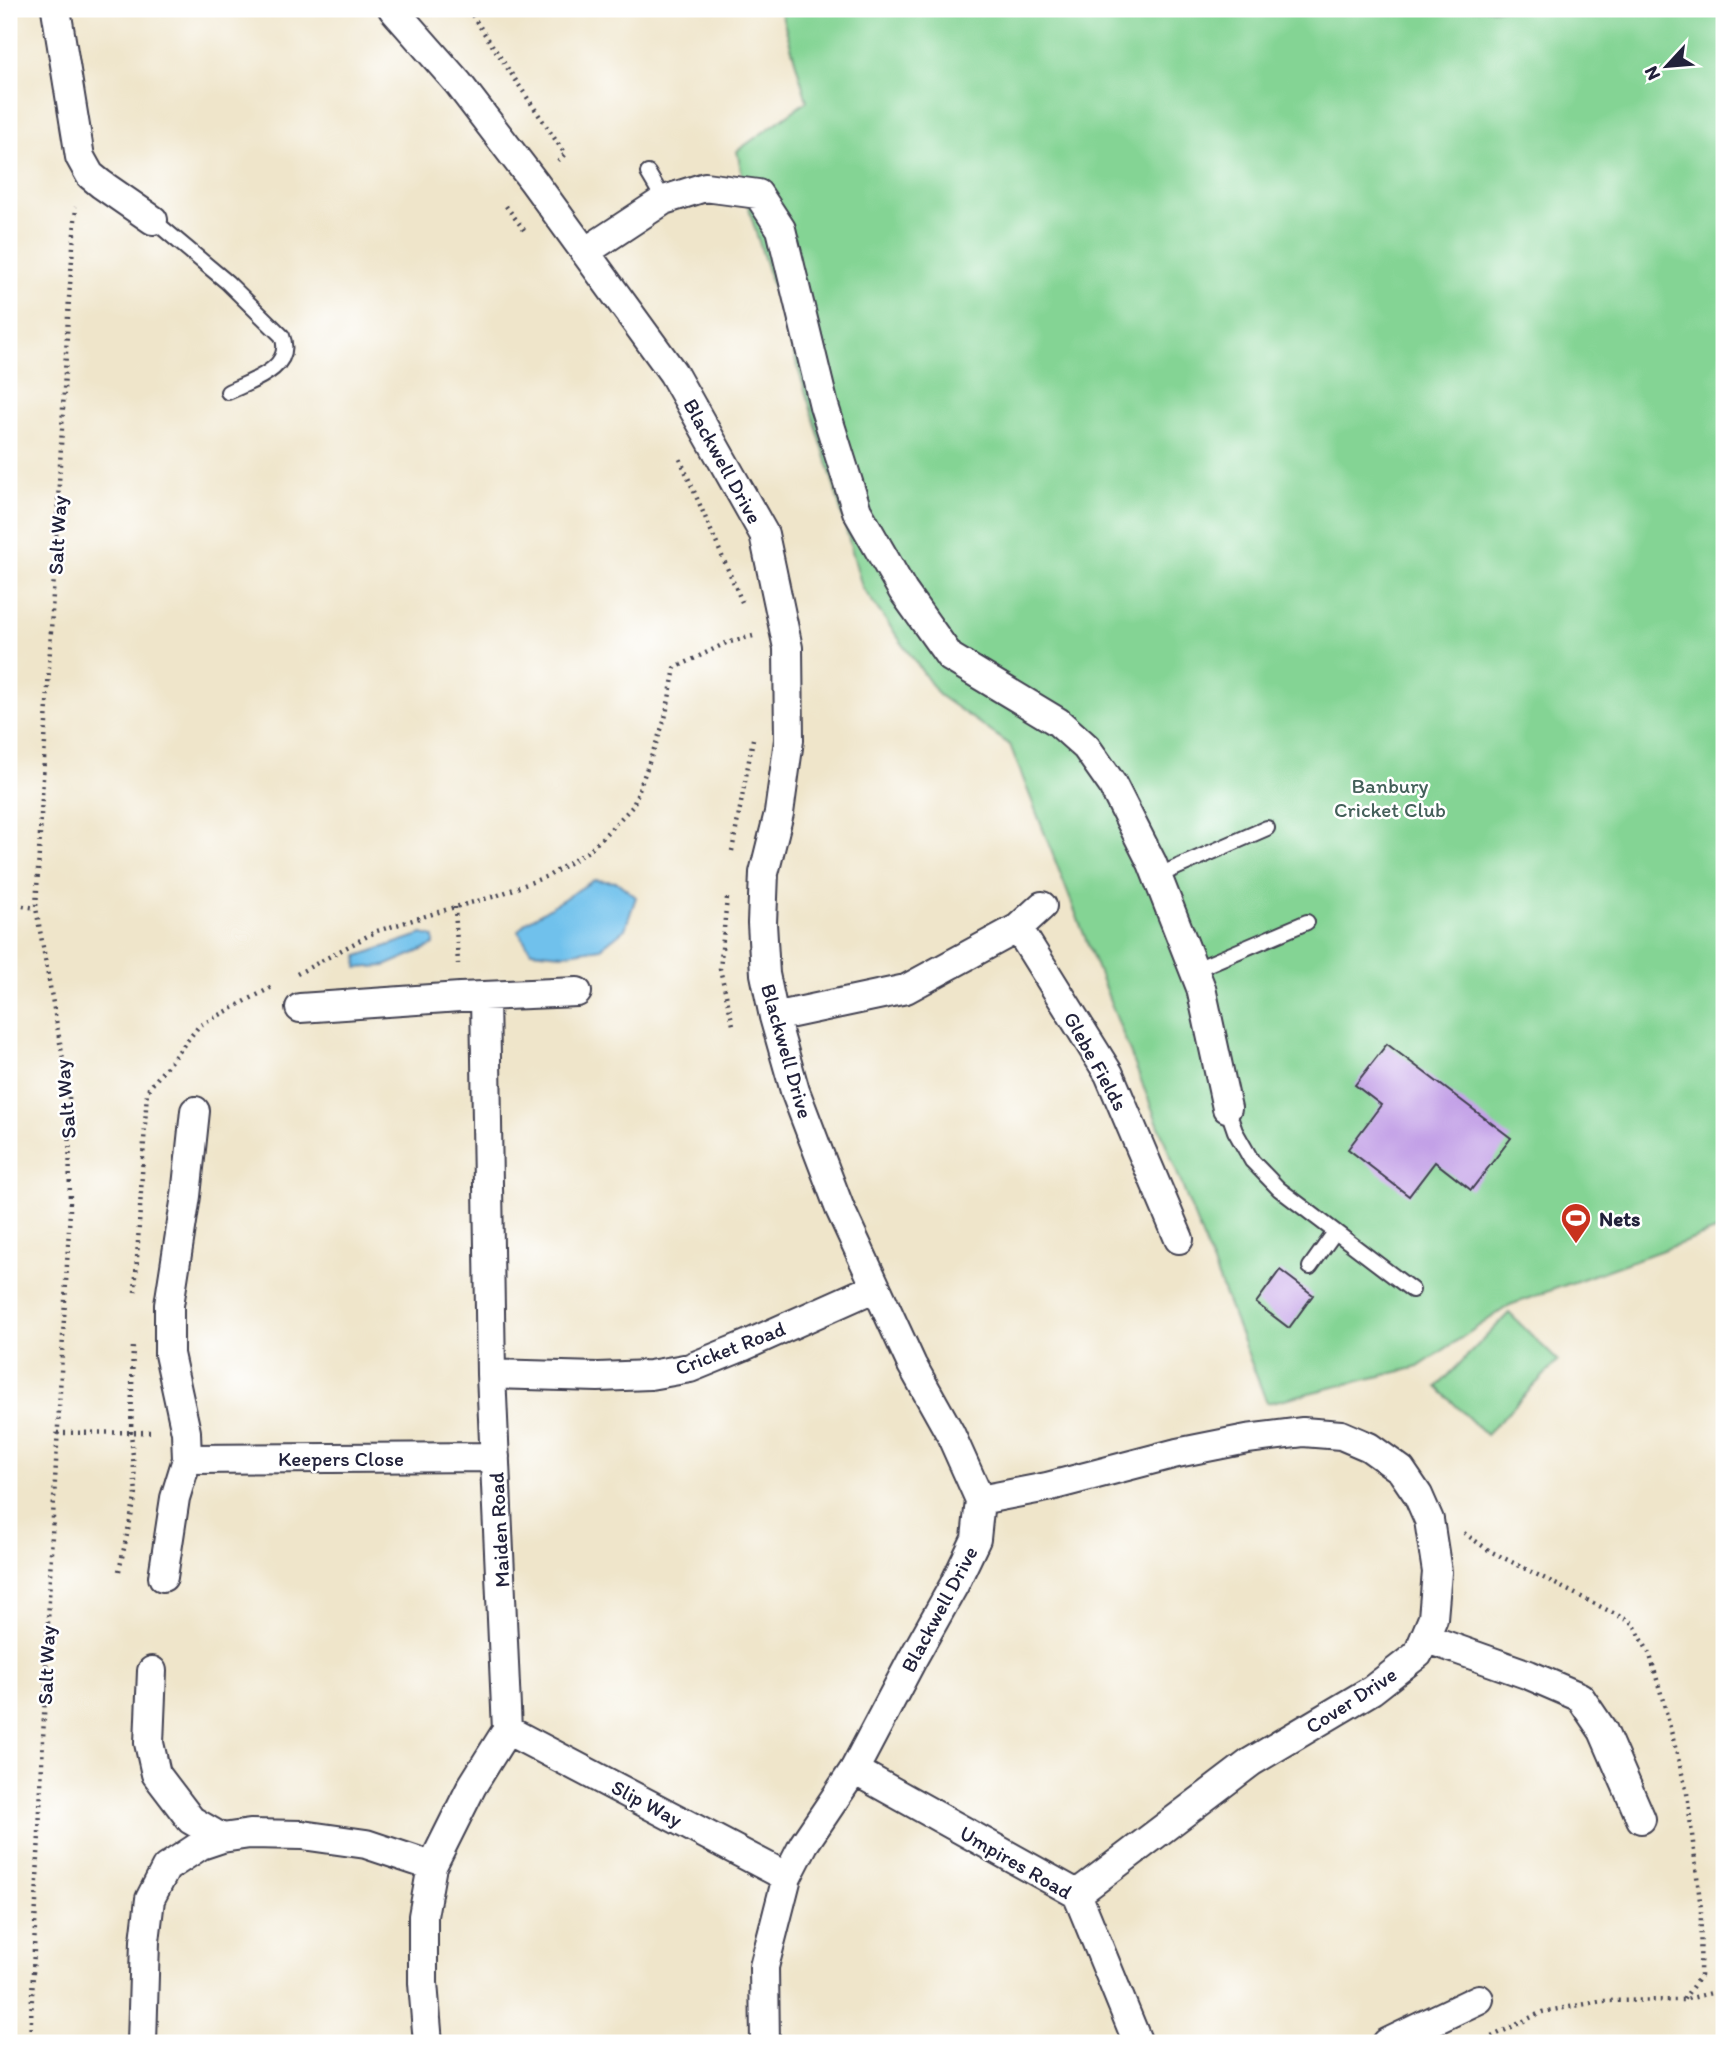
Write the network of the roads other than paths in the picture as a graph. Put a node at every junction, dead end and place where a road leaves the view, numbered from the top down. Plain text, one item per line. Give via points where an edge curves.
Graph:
1 (56, 9) edge
2 (393, 9) edge
3 (648, 173) dead end
4 (663, 200) junction
5 (153, 220) joint
6 (585, 252) junction
7 (228, 392) dead end
8 (1267, 828) dead end
9 (1157, 876) junction
10 (1042, 906) dead end
11 (1307, 922) dead end
12 (1018, 928) junction
13 (1194, 970) junction
14 (577, 992) dead end
15 (473, 996) junction
16 (300, 1008) dead end
17 (774, 1017) junction
18 (1227, 1108) joint
19 (195, 1111) dead end
20 (1335, 1232) junction
21 (1178, 1239) dead end
22 (1310, 1266) dead end
23 (876, 1287) junction
24 (1412, 1290) dead end
25 (491, 1374) junction
26 (187, 1446) junction
27 (495, 1457) junction
28 (980, 1500) junction
29 (163, 1577) dead end
30 (1425, 1638) junction
31 (152, 1671) dead end
32 (507, 1730) junction
33 (854, 1770) junction
34 (1641, 1819) dead end
35 (222, 1838) junction
36 (432, 1866) junction
37 (787, 1877) junction
38 (1077, 1894) junction
39 (1479, 1999) dead end
40 (142, 2043) edge
41 (428, 2043) edge
42 (765, 2043) edge
43 (1138, 2043) edge
44 (1387, 2043) edge

1 - 5 street via 80,157 101,184
2 - 6 street, Blackwell Drive via 458,83
3 - 4 lane
4 - 6 street
4 - 9 street via 705,187 758,194 782,229 824,406 857,511 903,591 950,657 1058,722 1086,747 1112,784
5 - 7 lane via 227,282 286,345 278,365
6 - 17 street, Blackwell Drive via 673,373 764,534 788,648 789,740 779,813 764,873 762,923
8 - 9 lane
9 - 13 street
10 - 12 street
11 - 13 lane
12 - 17 street via 906,989
12 - 21 street, Glebe Fields via 1109,1074
13 - 18 street via 1202,988
14 - 15 street
15 - 16 street
15 - 25 street, Maiden Road
17 - 23 street, Blackwell Drive via 794,1091 839,1209
18 - 20 lane via 1252,1161 1279,1189
19 - 26 street via 169,1305 169,1354
20 - 22 lane
20 - 24 lane
23 - 25 street, Cricket Road via 690,1368 598,1377
23 - 28 street, Blackwell Drive
25 - 27 street, Maiden Road
26 - 27 street, Keepers Close
26 - 29 street
27 - 32 street, Maiden Road
28 - 30 street, Cover Drive via 1247,1439 1303,1432 1341,1435 1369,1447 1401,1470 1429,1520 1437,1572 1433,1618
28 - 33 street, Blackwell Drive via 976,1539 960,1574
30 - 34 street via 1580,1698 1603,1731
30 - 38 street, Cover Drive via 1418,1654 1372,1690 1251,1762
31 - 35 street via 149,1743 156,1774 191,1820
32 - 36 street via 472,1786
32 - 37 street, Slip Way
33 - 37 street, Blackwell Drive
33 - 38 street, Umpires Road
35 - 36 street via 302,1835 366,1844
35 - 40 street via 201,1845 166,1868 150,1899
36 - 41 street via 423,1916
37 - 42 street, Blackwell Drive via 764,1967
38 - 43 street, Umpires Road
39 - 44 street

